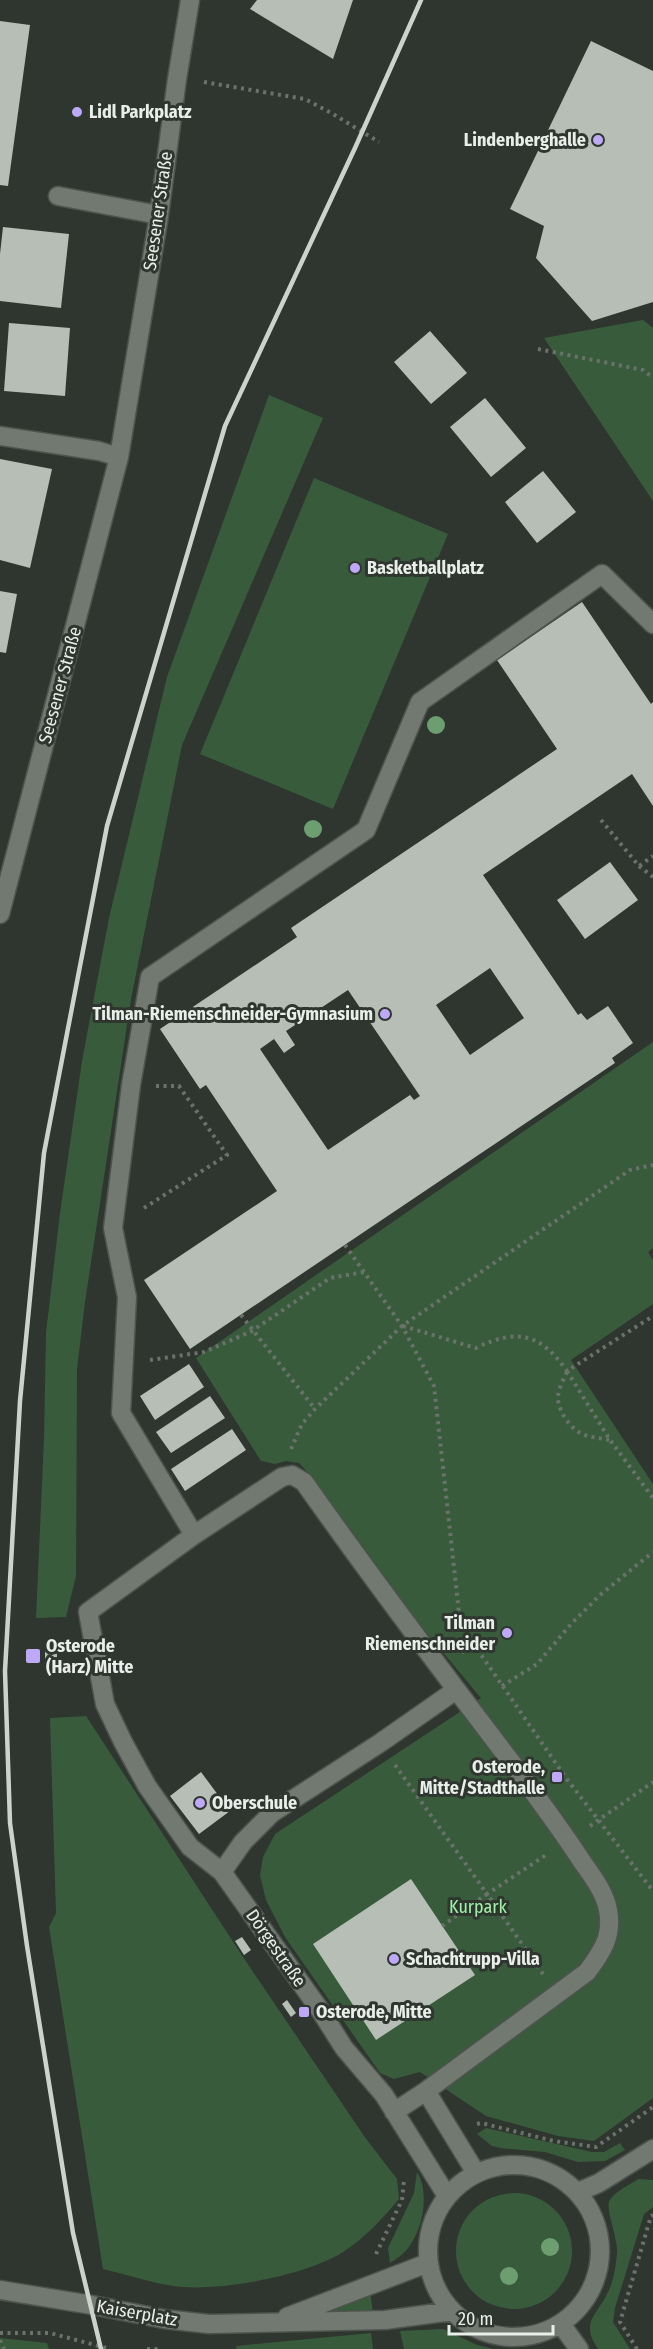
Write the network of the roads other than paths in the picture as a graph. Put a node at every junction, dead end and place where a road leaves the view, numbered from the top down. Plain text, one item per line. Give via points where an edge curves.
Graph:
1 (190, 0) edge
2 (58, 196) dead end
3 (159, 215) junction
4 (0, 436) edge
5 (119, 456) junction
6 (653, 624) edge
7 (1, 909) edge
8 (194, 1535) junction
9 (456, 1690) junction
10 (222, 1872) junction
11 (426, 2091) junction
12 (394, 2112) junction
13 (653, 2149) edge
14 (476, 2173) junction
15 (578, 2192) junction
16 (447, 2196) junction
17 (429, 2263) junction
18 (0, 2290) edge
19 (452, 2311) junction
20 (274, 2322) junction
21 (561, 2324) junction
22 (579, 2349) edge

1 - 3 street, Seesener Straße
2 - 3 street
3 - 5 street, Seesener Straße
4 - 5 street
5 - 7 street, Seesener Straße
6 - 8 street via 602,574 420,702 366,830 150,977 131,1085 113,1228 127,1297 121,1413
8 - 9 street via 282,1477 292,1475 304,1482
8 - 10 street, Dörgestraße via 88,1612 105,1704 123,1742 147,1786 189,1847
9 - 10 street via 272,1814 243,1842
9 - 11 street via 602,1891 610,1925 602,1953 586,1972
10 - 12 street, Dörgestraße via 344,2048
11 - 12 street
11 - 14 street
12 - 16 street, Dörgestraße
13 - 15 street
14 - 15 street via 501,2165 523,2164 562,2178
14 - 16 street
15 - 21 street via 592,2213 600,2237 601,2262 594,2286 580,2308
16 - 17 street via 428,2239
17 - 19 street via 433,2281
17 - 20 street, Kaiserplatz
18 - 20 street, Kaiserplatz via 164,2319 209,2324
19 - 20 street, Kaiserplatz via 386,2320
19 - 21 street via 476,2329 504,2337 534,2336
21 - 22 street

